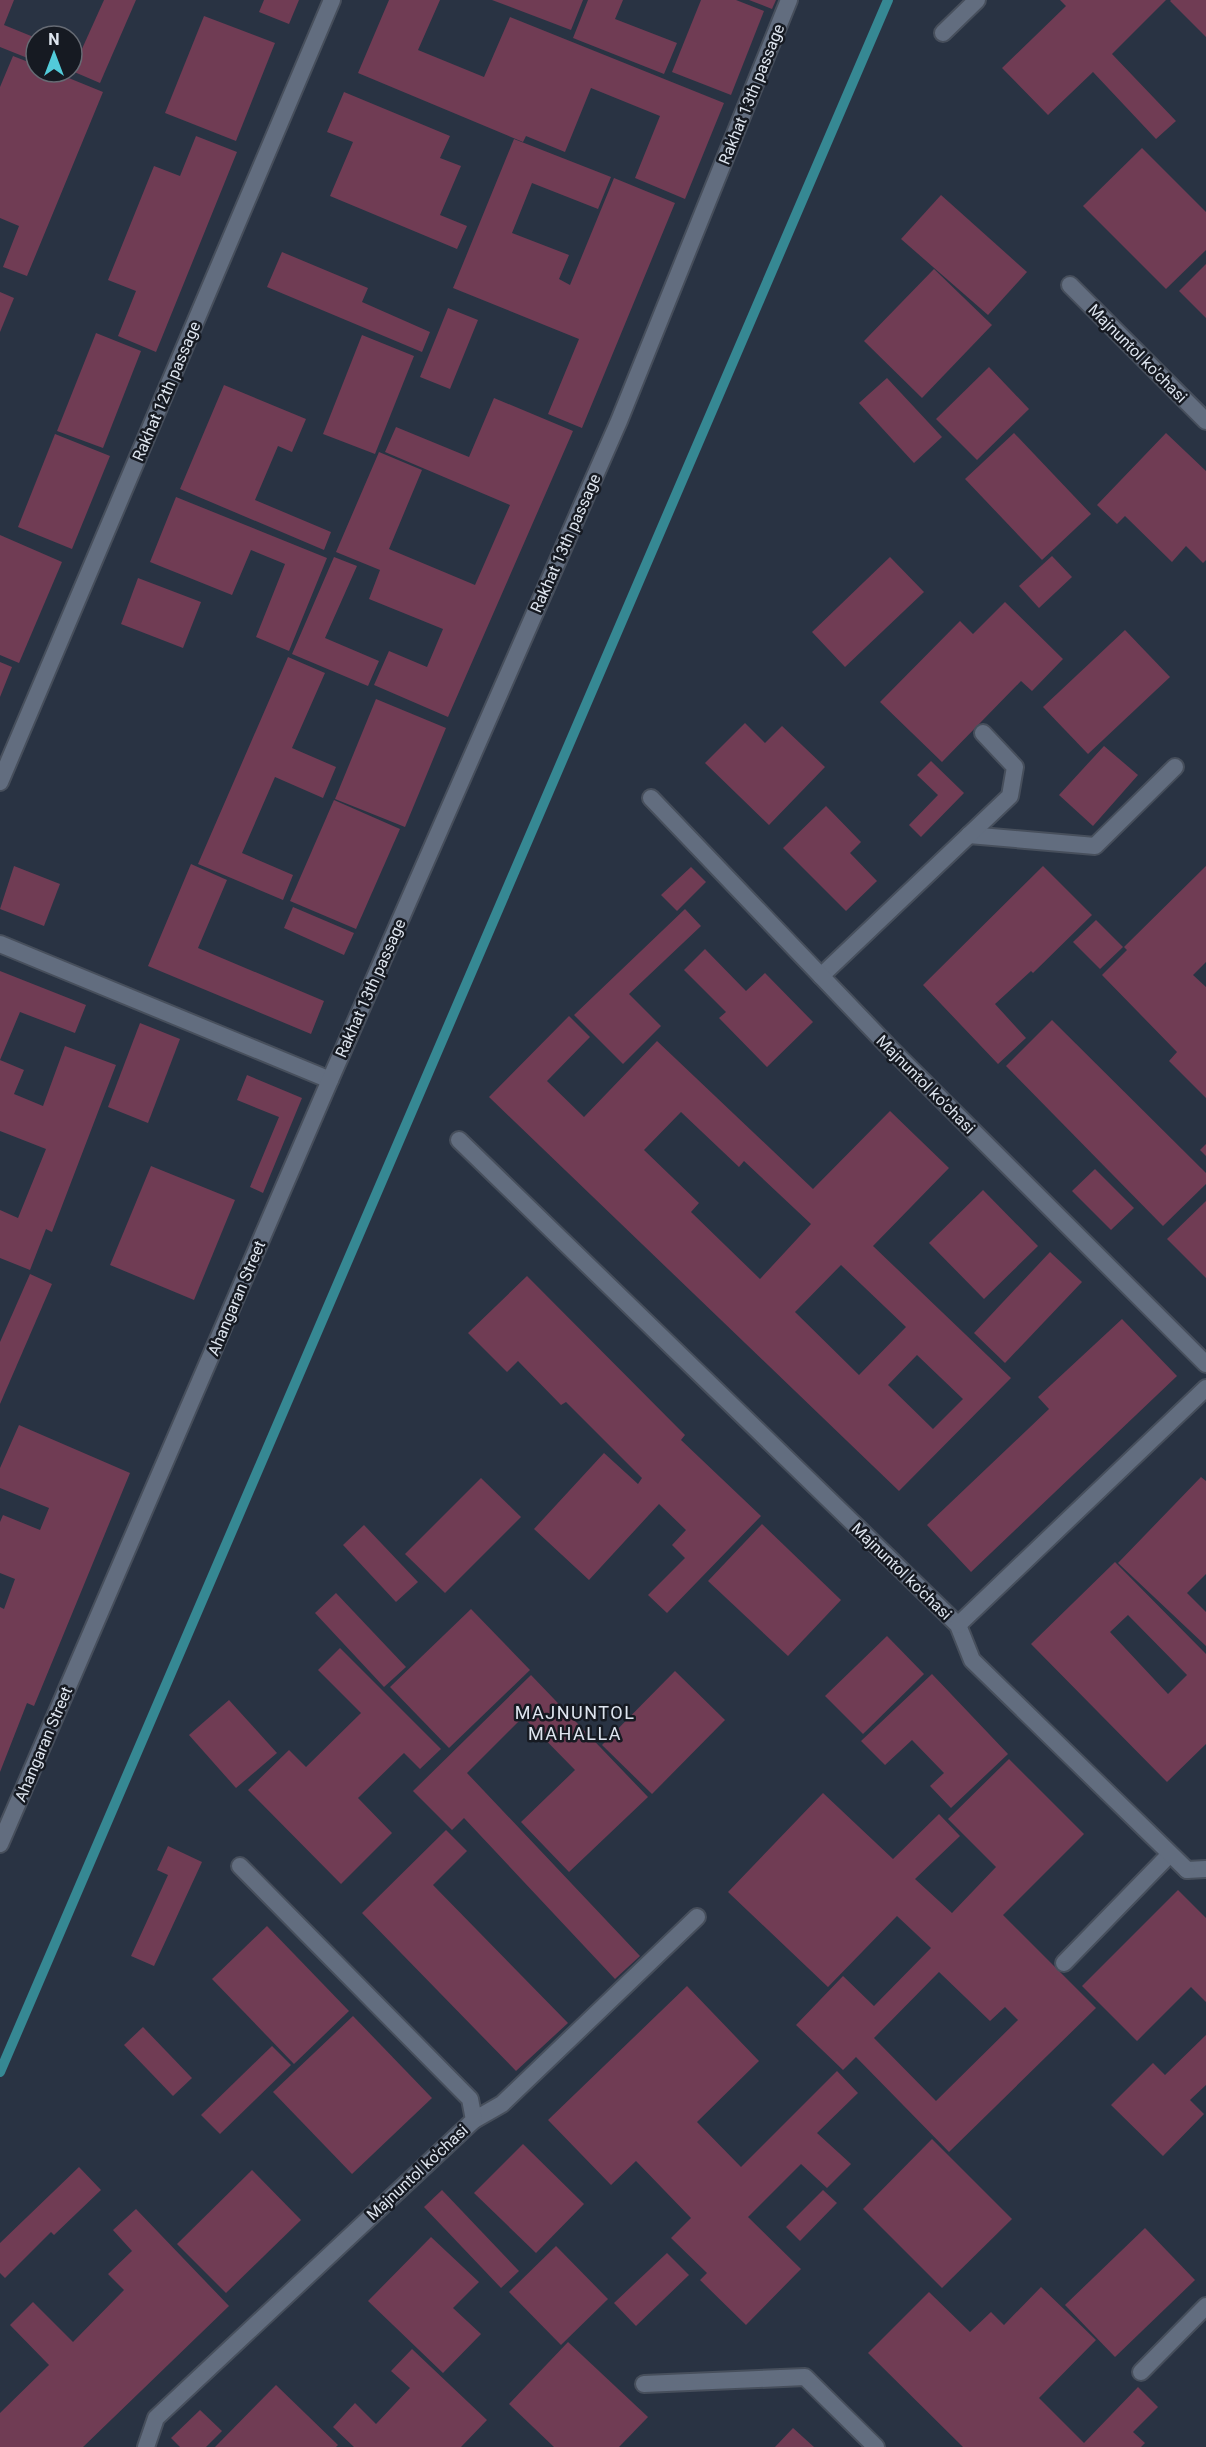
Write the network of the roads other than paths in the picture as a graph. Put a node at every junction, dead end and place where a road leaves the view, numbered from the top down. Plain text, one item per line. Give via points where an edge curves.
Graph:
1 (332, 0) edge
2 (789, 0) edge
3 (977, 0) edge
4 (943, 33) dead end
5 (1070, 285) dead end
6 (1206, 421) edge
7 (983, 733) dead end
8 (1175, 767) dead end
9 (0, 782) edge
10 (651, 798) dead end
11 (969, 835) junction
12 (0, 944) edge
13 (821, 976) junction
14 (330, 1080) junction
15 (459, 1140) dead end
16 (1206, 1364) edge
17 (1206, 1388) edge
18 (958, 1625) junction
19 (0, 1844) edge
20 (1170, 1854) junction
21 (240, 1866) dead end
22 (1206, 1869) edge
23 (697, 1917) dead end
24 (1064, 1963) dead end
25 (474, 2120) junction
26 (1206, 2306) edge
27 (1141, 2372) dead end
28 (644, 2384) dead end
29 (146, 2447) edge
30 (876, 2447) edge

1 - 9 street, Rakhat 12th passage
2 - 14 street, Rakhat 13th passage via 619,421
3 - 4 street
5 - 6 street, Majnuntol ko'chasi
7 - 11 street via 1015,767 1010,796
8 - 11 street via 1095,846
10 - 13 street, Majnuntol ko'chasi
11 - 13 street
12 - 14 street
13 - 16 street, Majnuntol ko'chasi
14 - 19 street, Ahangaran Street
15 - 18 street, Majnuntol ko'chasi
17 - 18 street, Majnuntol ko'chasi
18 - 20 street, Majnuntol ko'chasi via 972,1660
20 - 22 street, Majnuntol ko'chasi via 1186,1870
20 - 24 street
21 - 25 street, Majnuntol ko'chasi via 470,2099
23 - 25 street via 501,2104
25 - 29 street, Majnuntol ko'chasi via 156,2418
26 - 27 street
28 - 30 street via 805,2377

